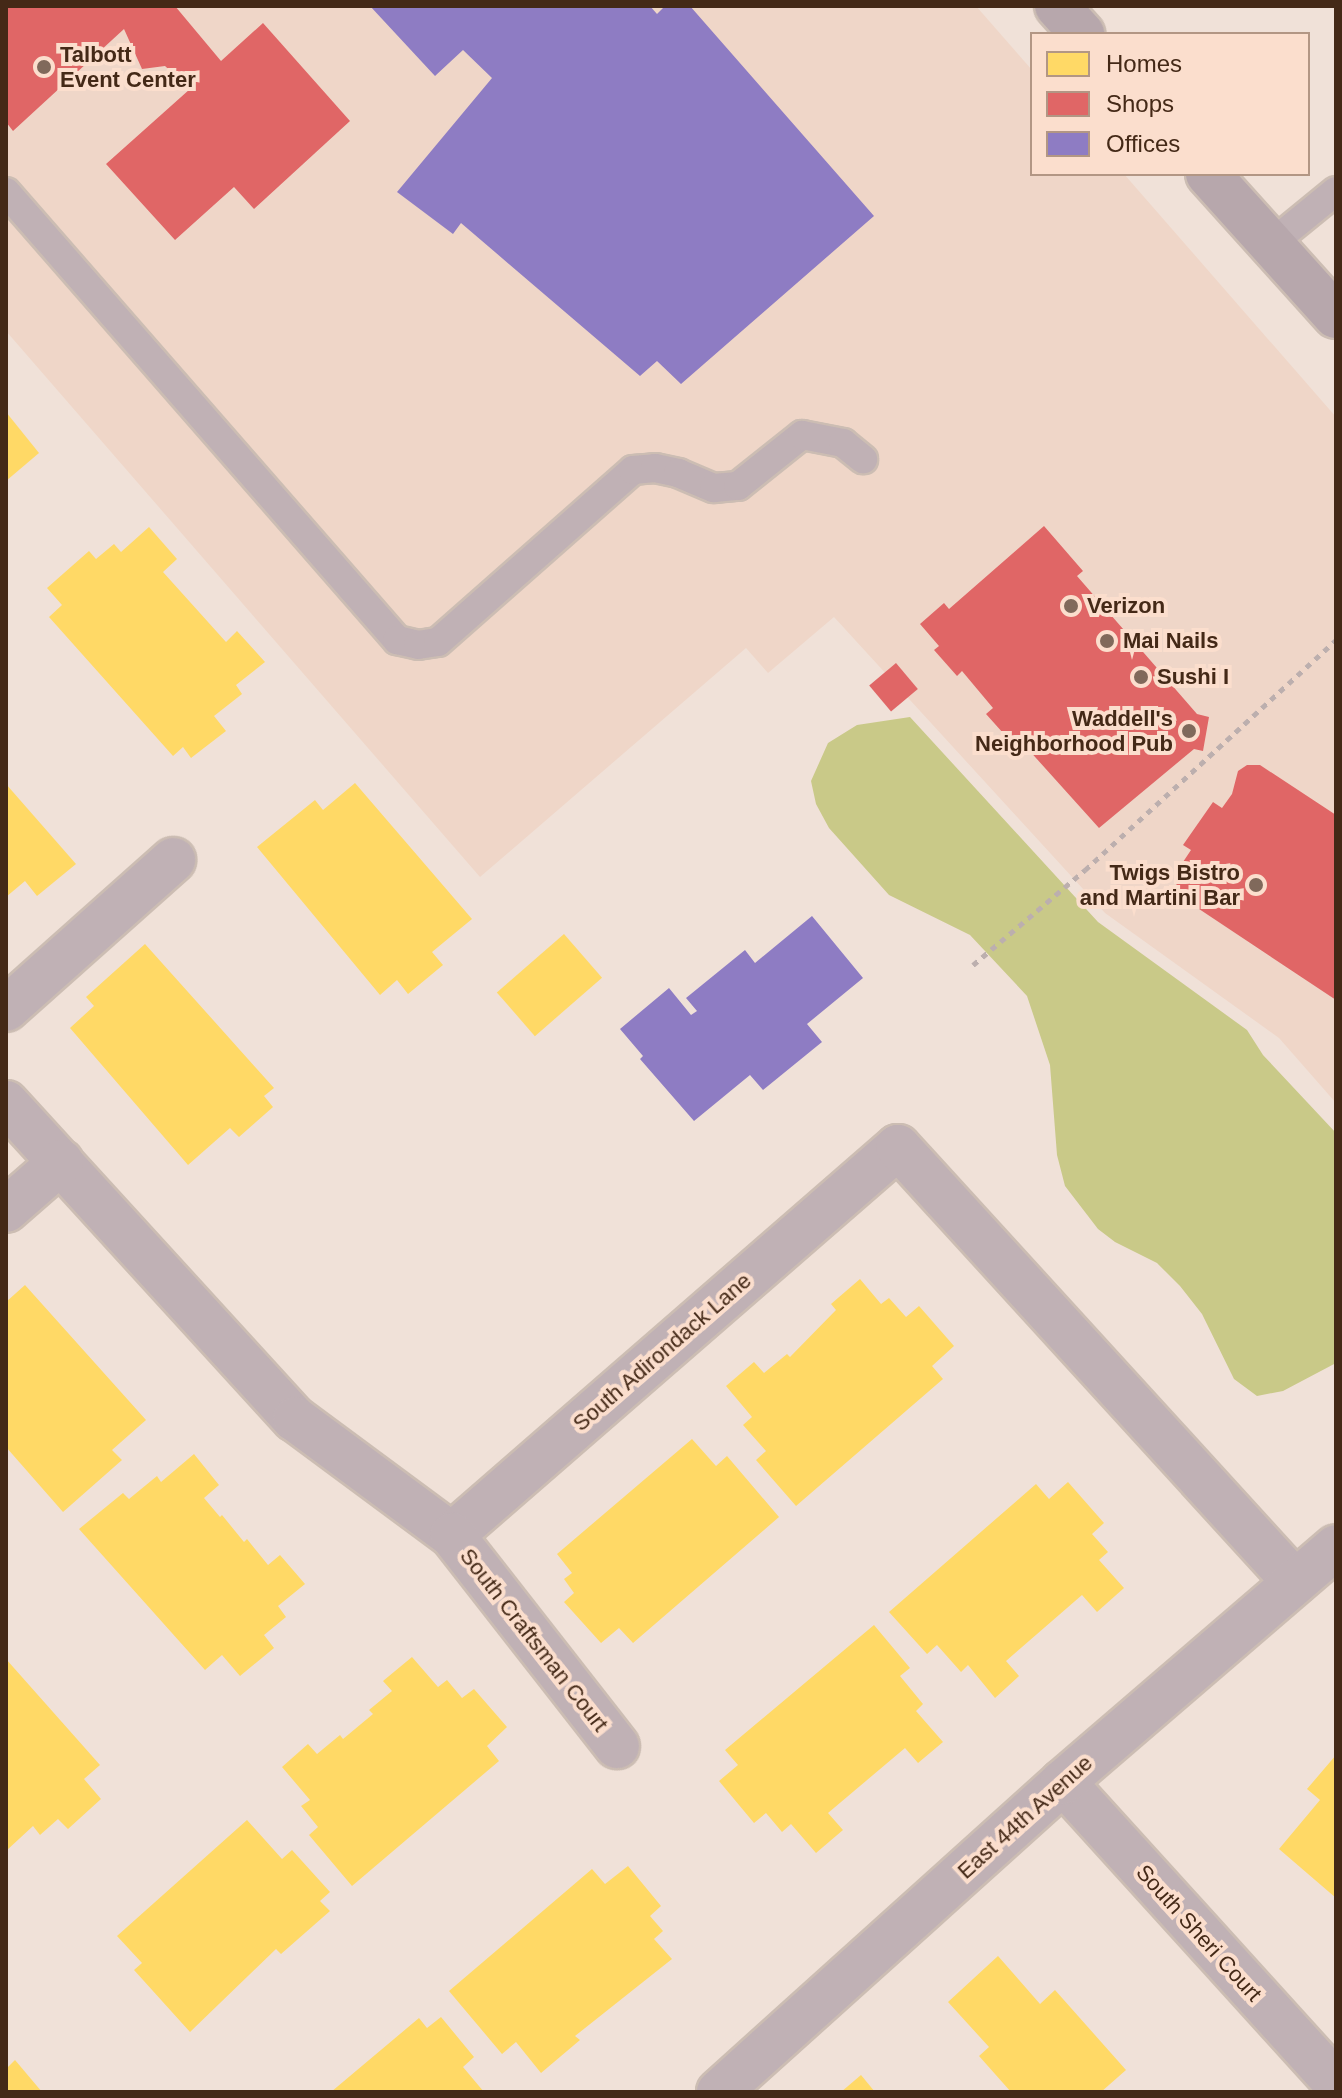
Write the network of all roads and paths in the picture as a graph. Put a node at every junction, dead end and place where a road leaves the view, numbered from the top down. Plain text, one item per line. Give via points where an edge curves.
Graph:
1 (1057, 6) edge
2 (1080, 32) edge
3 (1210, 176) edge
4 (1336, 191) edge
5 (6, 192) edge
6 (1271, 244) junction
7 (1336, 316) edge
8 (863, 459) dead end
9 (1336, 640) edge
10 (173, 860) dead end
11 (973, 965) dead end
12 (6, 1009) edge
13 (6, 1103) edge
14 (61, 1162) junction
15 (6, 1210) edge
16 (452, 1535) junction
17 (1336, 1547) edge
18 (1295, 1582) junction
19 (617, 1746) dead end
20 (1063, 1782) junction
21 (1336, 2083) edge
22 (719, 2092) edge

1 - 2 main road
3 - 6 main road
4 - 6 lane
5 - 8 lane via 397,640 438,642 633,470 678,473 714,488 738,486 802,435 843,443
6 - 7 main road
9 - 11 path
10 - 12 street
13 - 14 street
14 - 15 street
14 - 16 street via 295,1419
16 - 18 street, South Adirondack Lane via 898,1147
16 - 19 street, South Craftsman Court
17 - 18 street, East 44th Avenue
18 - 20 street, East 44th Avenue
20 - 21 street, South Sheri Court
20 - 22 street, East 44th Avenue

